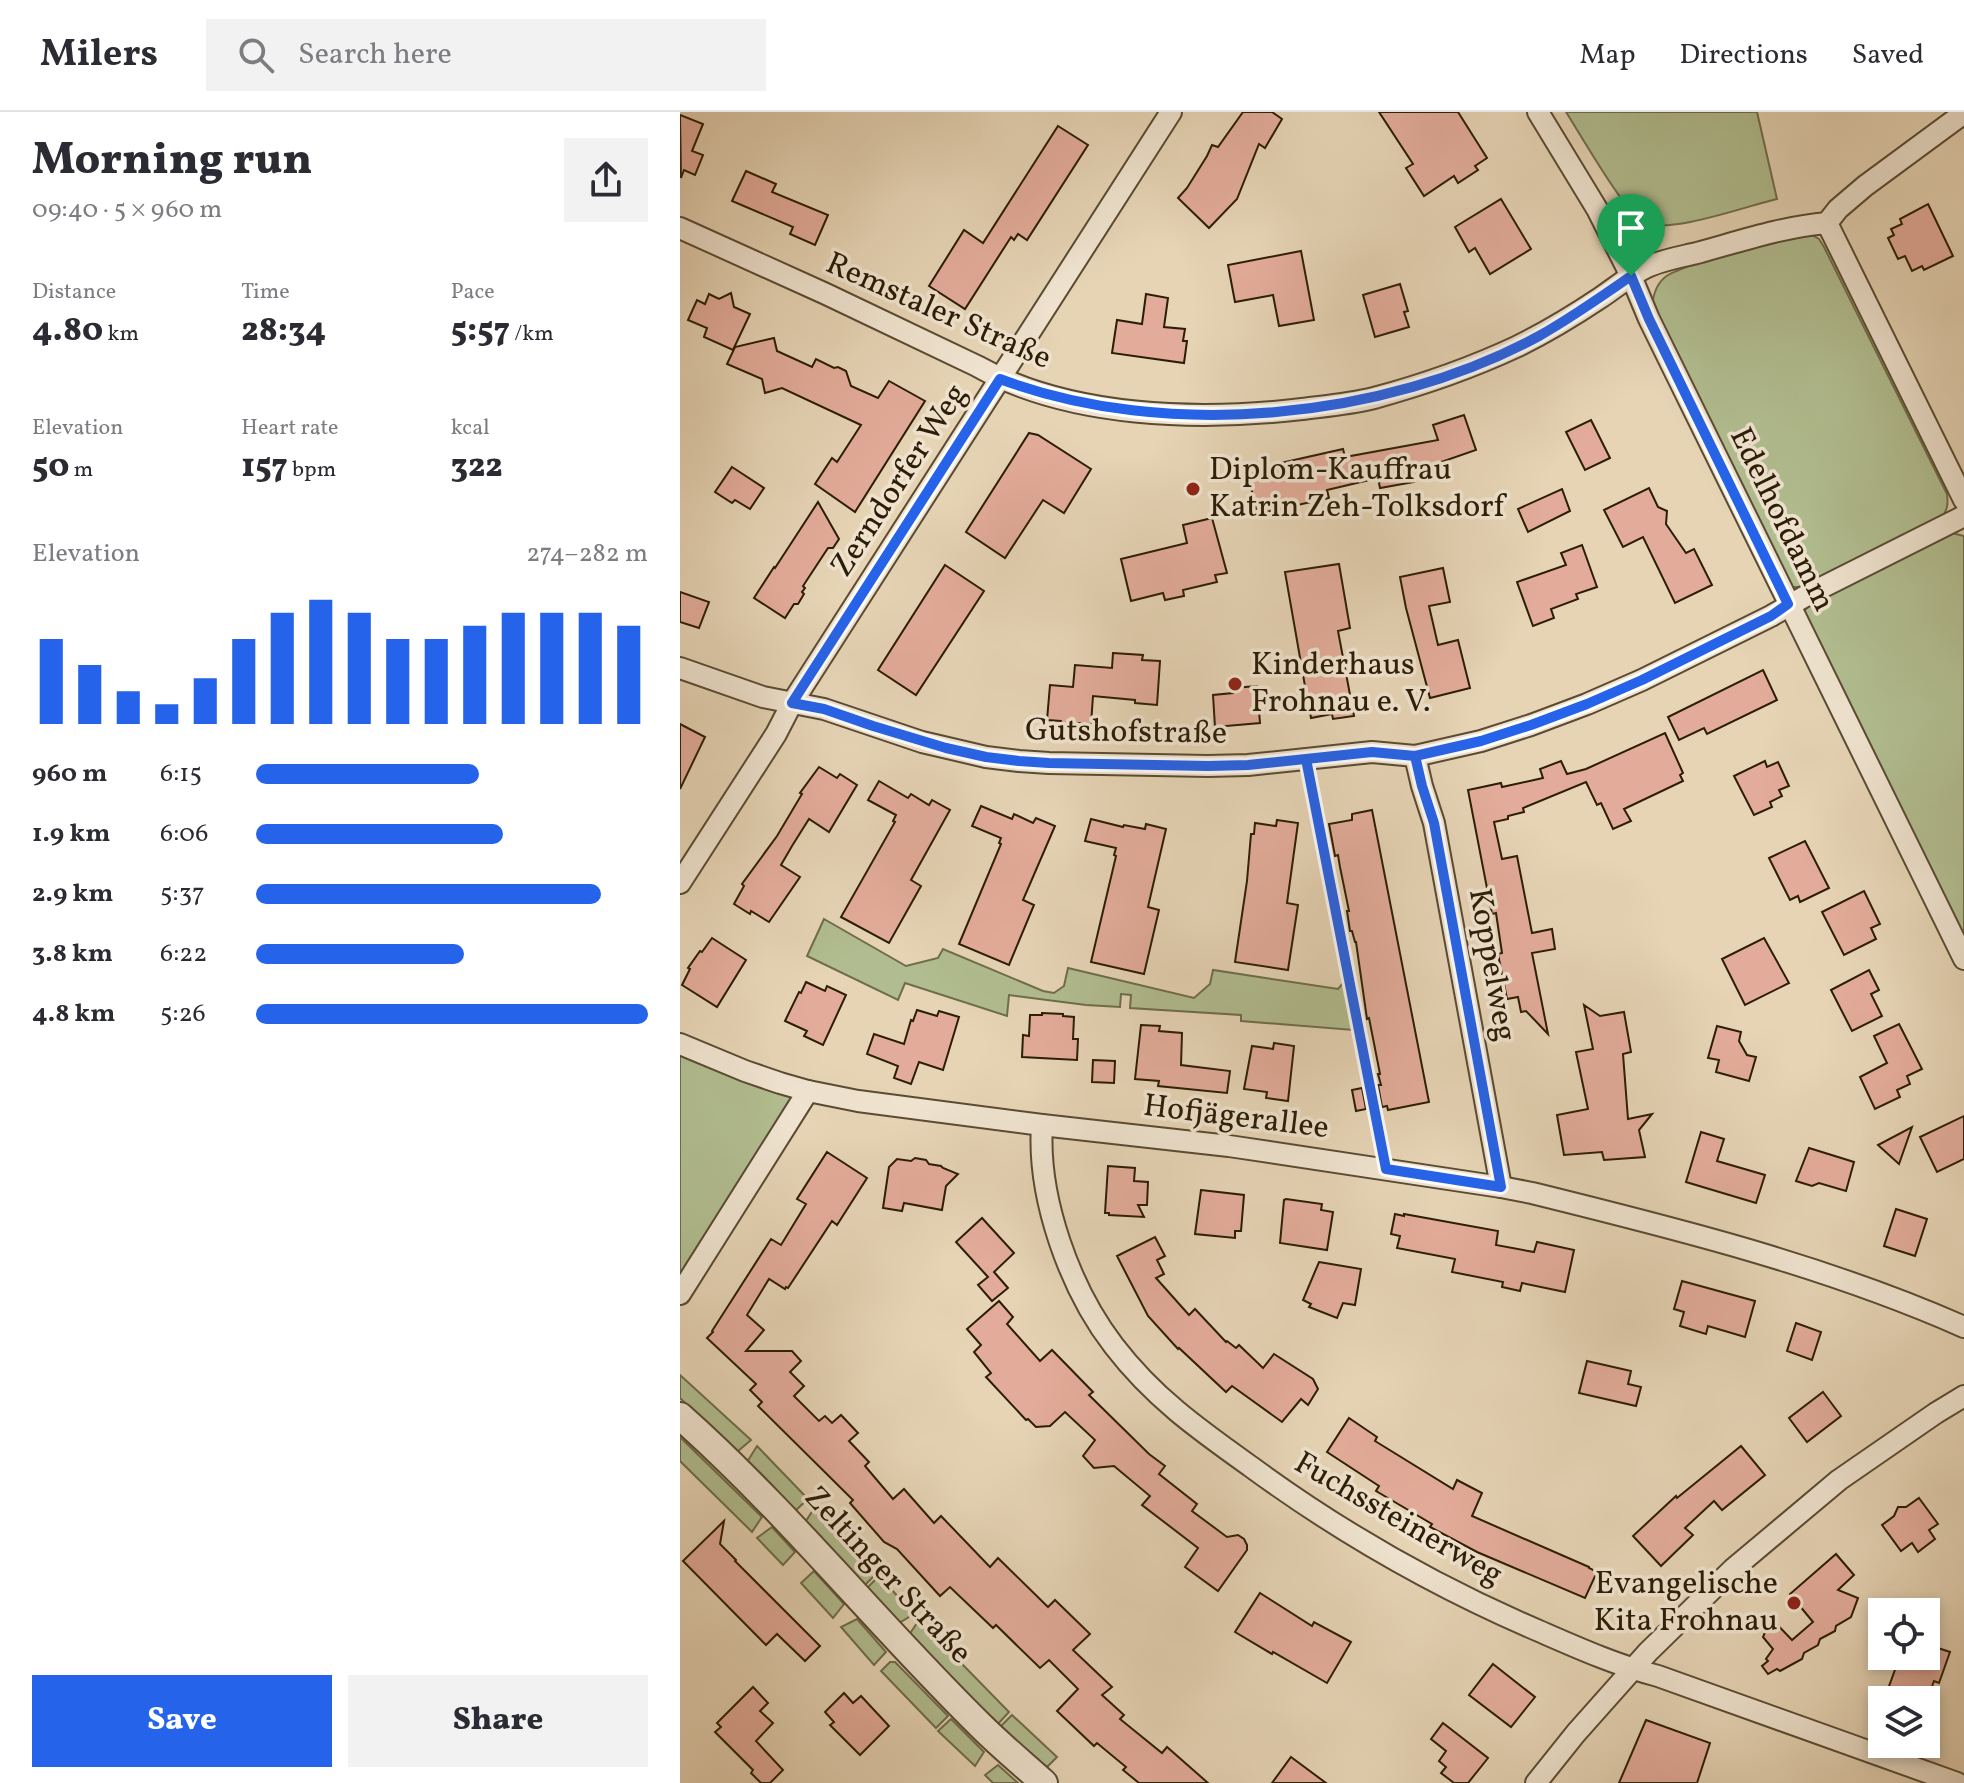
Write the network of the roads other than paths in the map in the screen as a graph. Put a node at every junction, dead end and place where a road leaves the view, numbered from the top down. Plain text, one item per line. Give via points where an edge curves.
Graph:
1 (1171, 112) edge
2 (1538, 112) edge
3 (1964, 113) edge
4 (1827, 223) junction
5 (680, 228) edge
6 (1631, 276) junction
7 (1000, 379) junction
8 (1964, 500) edge
9 (1964, 516) edge
10 (1788, 604) junction
11 (680, 668) edge
12 (792, 703) junction
13 (1415, 756) junction
14 (1306, 759) junction
15 (680, 883) edge
16 (1964, 959) edge
17 (680, 1044) edge
18 (808, 1091) junction
19 (1042, 1125) junction
20 (1386, 1169) junction
21 (1501, 1187) junction
22 (680, 1294) edge
23 (1964, 1327) edge
24 (1964, 1396) edge
25 (680, 1416) edge
26 (1632, 1669) junction
27 (1044, 1783) edge
28 (1536, 1783) edge
29 (1957, 1783) edge

1 - 7 street, Zerndorfer Weg
2 - 6 street, Edelhofdamm
3 - 4 street via 1865,186
4 - 6 street, Remstaler Straße via 1740,240
4 - 8 street
5 - 7 street, Remstaler Straße
6 - 7 street, Remstaler Straße via 1513,348 1437,378 1353,402 1265,413 1173,414 1087,403
6 - 10 street, Edelhofdamm
7 - 12 street, Zerndorfer Weg
9 - 10 street, Gutshofstraße
10 - 13 street, Gutshofstraße via 1587,704 1481,741
10 - 16 street, Edelhofdamm
11 - 12 street, Gutshofstraße
12 - 14 street, Gutshofstraße via 946,748 1019,761 1208,766
12 - 15 street, Zerndorfer Weg
13 - 14 street, Gutshofstraße via 1372,752
13 - 21 street, Koppelweg via 1434,823
14 - 20 lane
17 - 18 street, Hofjägerallee
18 - 19 street, Hofjägerallee
18 - 22 street
19 - 20 street, Hofjägerallee
19 - 26 street, Fuchssteinerweg via 1047,1191 1064,1253 1095,1318 1159,1397 1273,1483 1377,1550 1518,1622
20 - 21 street, Hofjägerallee
21 - 23 street, Hofjägerallee via 1733,1245
24 - 26 street via 1839,1480 1733,1569
25 - 27 street, Zeltinger Straße via 793,1525 981,1726
26 - 28 street
26 - 29 street, Fuchssteinerweg

